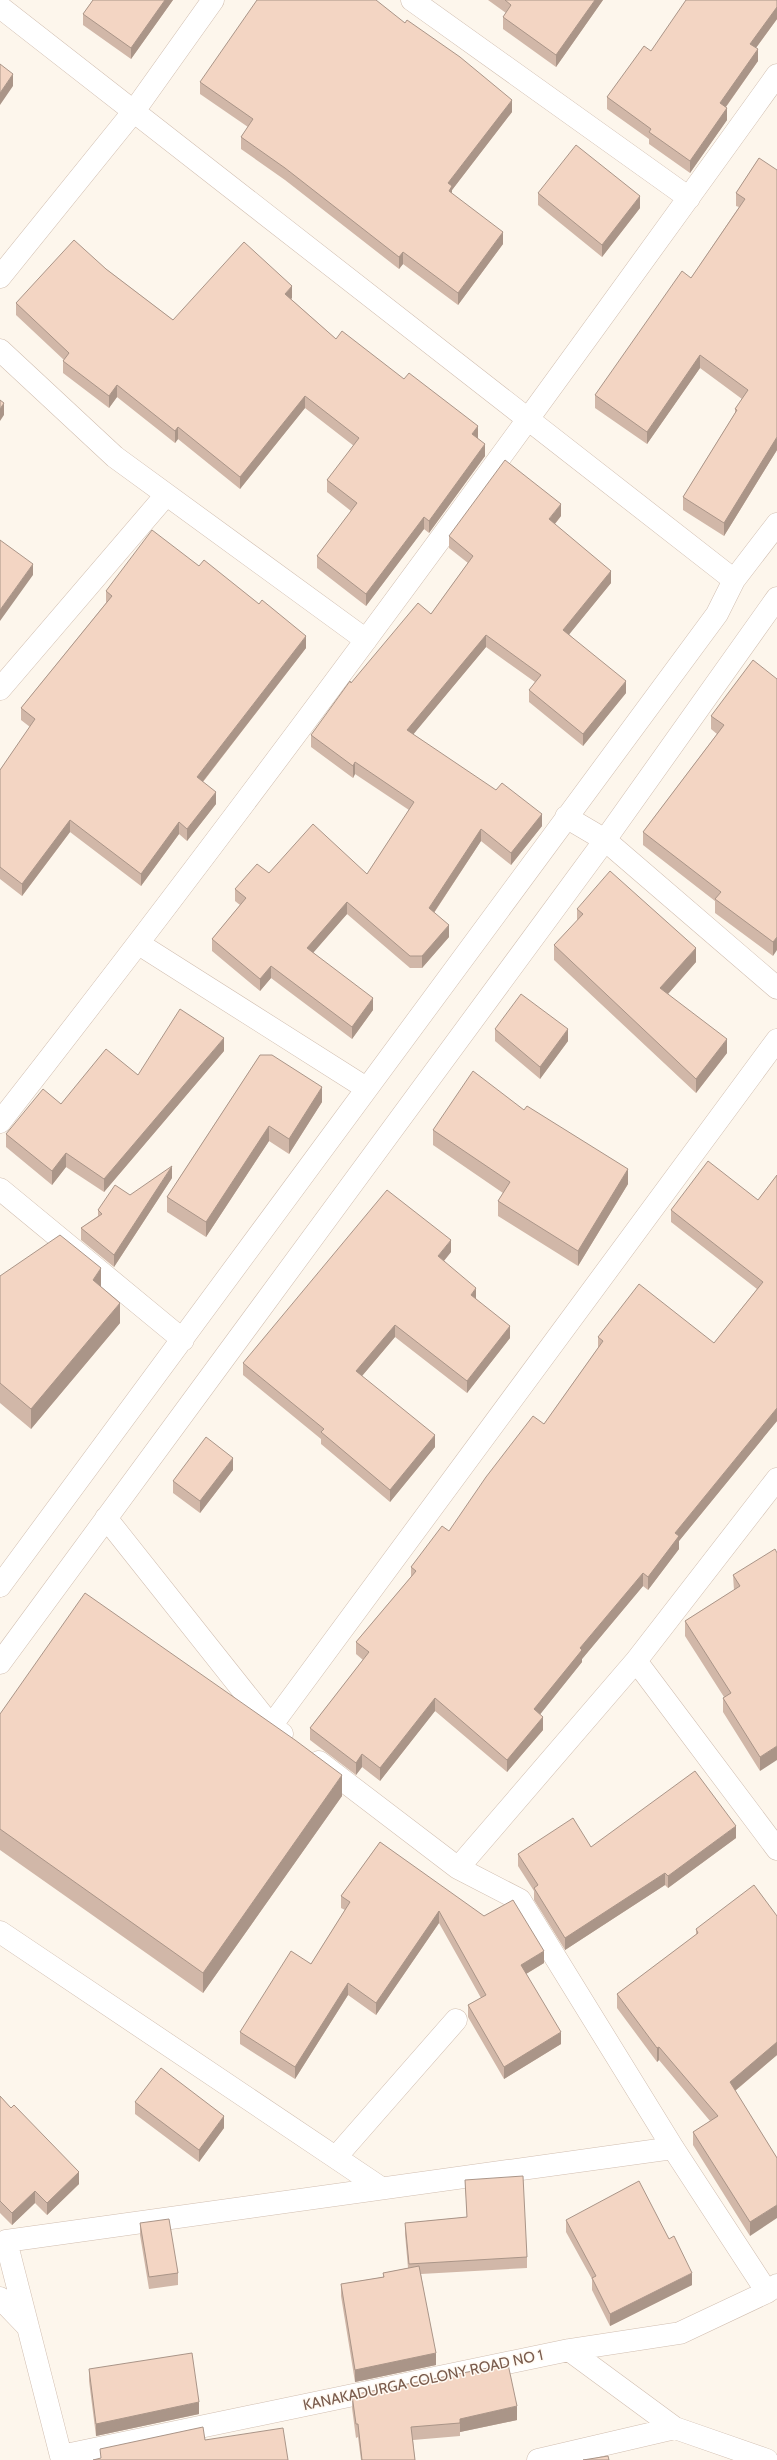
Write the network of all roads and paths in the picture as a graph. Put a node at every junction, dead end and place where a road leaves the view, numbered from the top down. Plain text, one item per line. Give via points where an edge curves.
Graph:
1 (213, 0) edge
2 (412, 0) edge
3 (0, 7) edge
4 (777, 75) edge
5 (134, 111) junction
6 (689, 198) junction
7 (0, 277) edge
8 (0, 350) edge
9 (529, 421) junction
10 (166, 495) junction
11 (777, 524) edge
12 (734, 580) junction
13 (777, 598) edge
14 (366, 640) junction
15 (0, 689) edge
16 (566, 818) junction
17 (605, 840) junction
18 (139, 944) junction
19 (777, 988) edge
20 (777, 1040) edge
21 (366, 1088) junction
22 (0, 1122) edge
23 (3, 1199) edge
24 (183, 1340) junction
25 (777, 1479) edge
26 (106, 1518) junction
27 (0, 1586) edge
28 (636, 1661) junction
29 (0, 1663) edge
30 (271, 1726) junction
31 (777, 1849) edge
32 (458, 1868) junction
33 (0, 1932) edge
34 (456, 2020) dead end
35 (673, 2148) junction
36 (336, 2157) junction
37 (381, 2188) junction
38 (772, 2289) edge
39 (0, 2298) edge
40 (29, 2329) junction
41 (569, 2350) junction
42 (675, 2428) junction
43 (62, 2458) edge
44 (538, 2460) edge
45 (768, 2460) edge

1 - 5 street
2 - 6 street
3 - 5 street
4 - 6 street
5 - 7 street
5 - 9 street
6 - 9 street
8 - 10 street via 115,457
9 - 12 street
9 - 14 street
10 - 14 street
10 - 15 street
11 - 12 street
12 - 16 street via 717,614
13 - 17 street
14 - 18 street
16 - 17 street
16 - 21 street
17 - 19 street
17 - 26 street
18 - 21 street
18 - 22 street
20 - 30 street
21 - 24 street
23 - 24 street
24 - 27 street
25 - 28 street
26 - 29 street
26 - 30 street
28 - 31 street
28 - 32 street
30 - 32 street
32 - 35 street via 520,1900
33 - 36 street
34 - 36 street
35 - 37 street
35 - 38 street
36 - 37 street
37 - 40 street via 6,2241
38 - 41 street, KANAKADURGA COLONY ROAD NO 1 via 680,2332
39 - 40 street
40 - 43 street
41 - 42 street
41 - 43 street, KANAKADURGA COLONY ROAD NO 1
42 - 44 street
42 - 45 street

